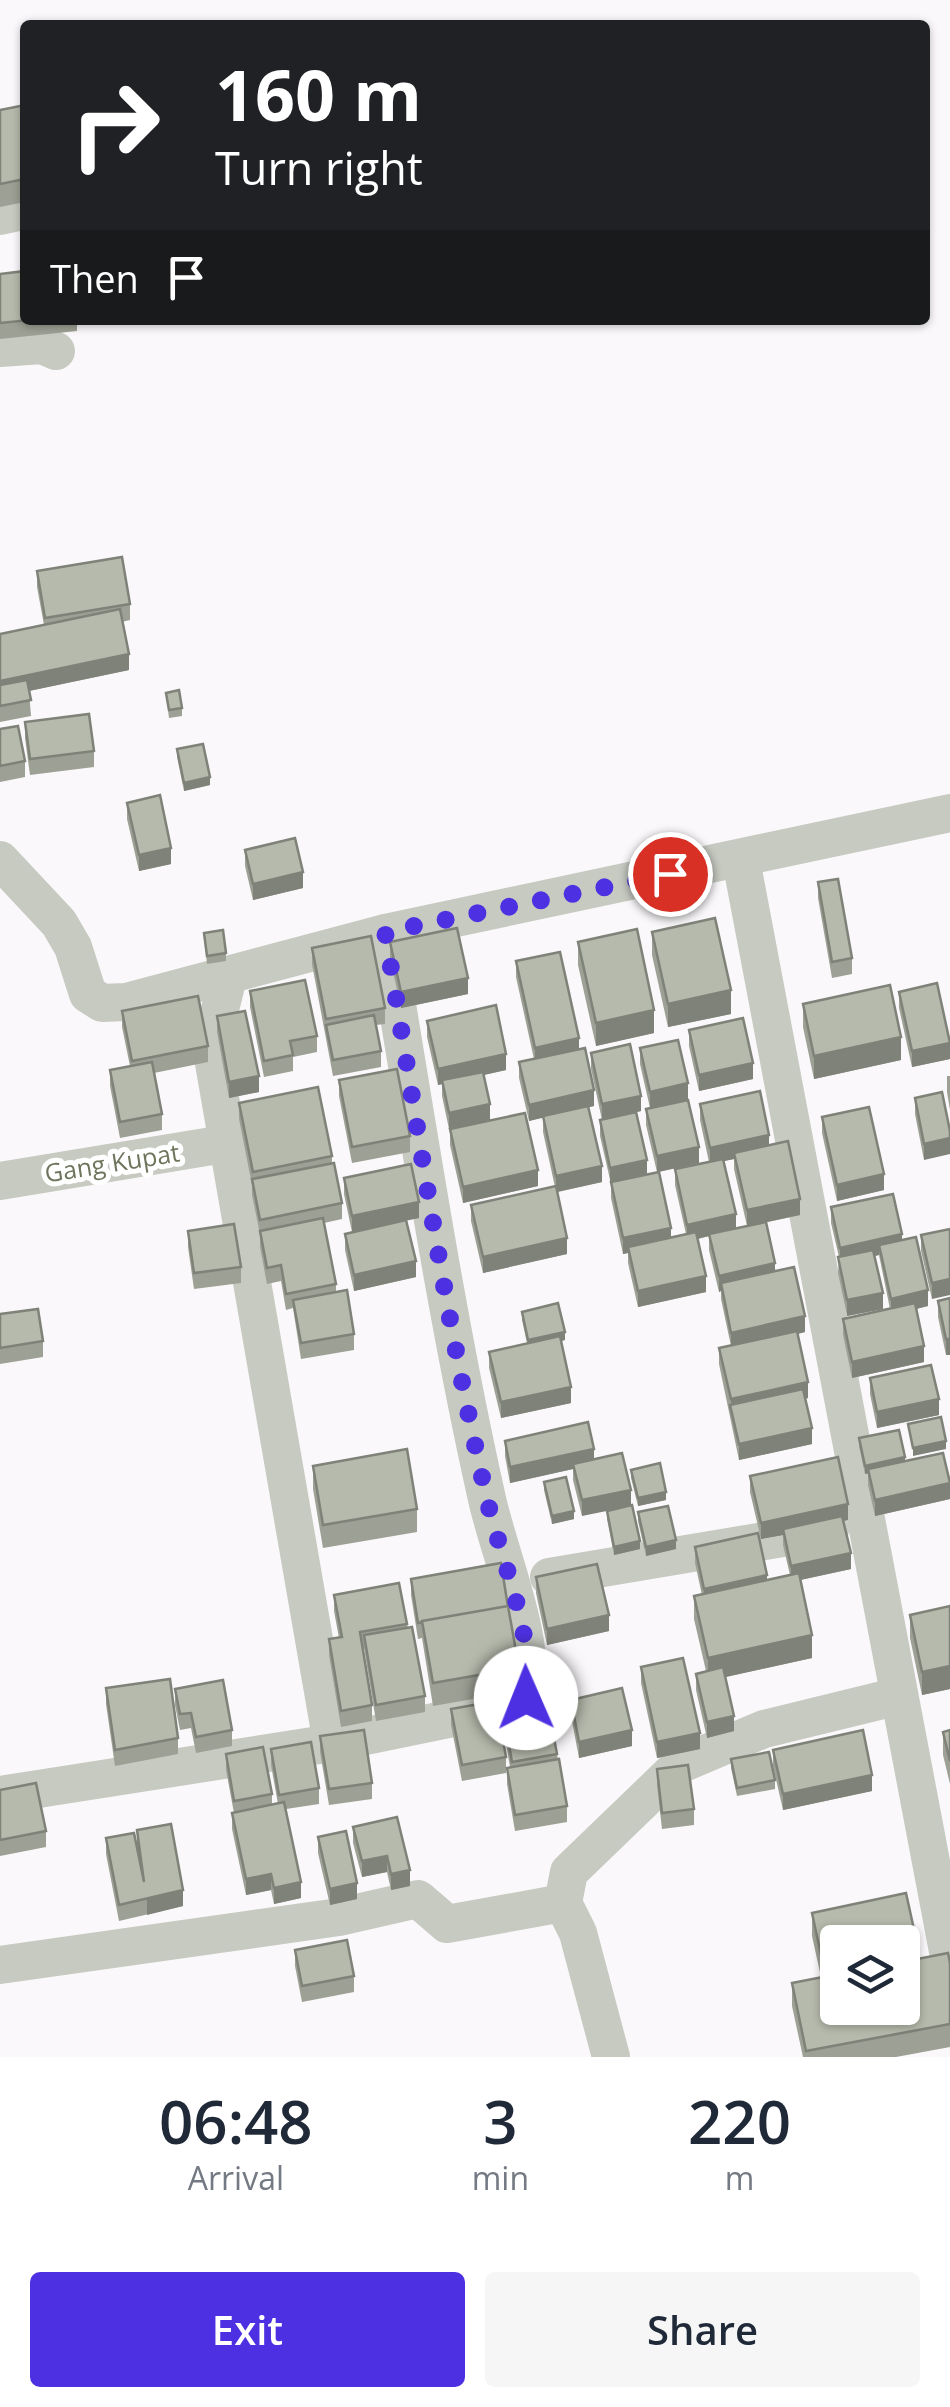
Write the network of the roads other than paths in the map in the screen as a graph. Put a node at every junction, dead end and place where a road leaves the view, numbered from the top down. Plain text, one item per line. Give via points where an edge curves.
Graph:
1 (0, 348) edge
2 (56, 351) dead end
3 (950, 812) edge
4 (0, 860) edge
5 (742, 860) junction
6 (385, 932) junction
7 (228, 977) junction
8 (224, 1144) junction
9 (0, 1180) edge
10 (867, 1524) junction
11 (509, 1584) junction
12 (899, 1696) junction
13 (332, 1743) junction
14 (0, 1796) edge
15 (564, 1903) junction
16 (950, 1962) edge
17 (0, 1965) edge
18 (611, 2057) edge

1 - 2 street via 42,345
3 - 5 street
4 - 7 street via 59,923 88,994 102,1002
5 - 6 street
5 - 10 street
6 - 7 street
6 - 11 street via 450,1312
7 - 8 street via 211,1046
8 - 9 street, Gang Kupat
8 - 13 street
10 - 11 street
10 - 12 street
11 - 13 street via 528,1664 526,1698
12 - 15 street via 764,1729 681,1764 569,1872
12 - 16 street
13 - 14 street
15 - 17 street via 448,1924 418,1899 338,1917
15 - 18 street

